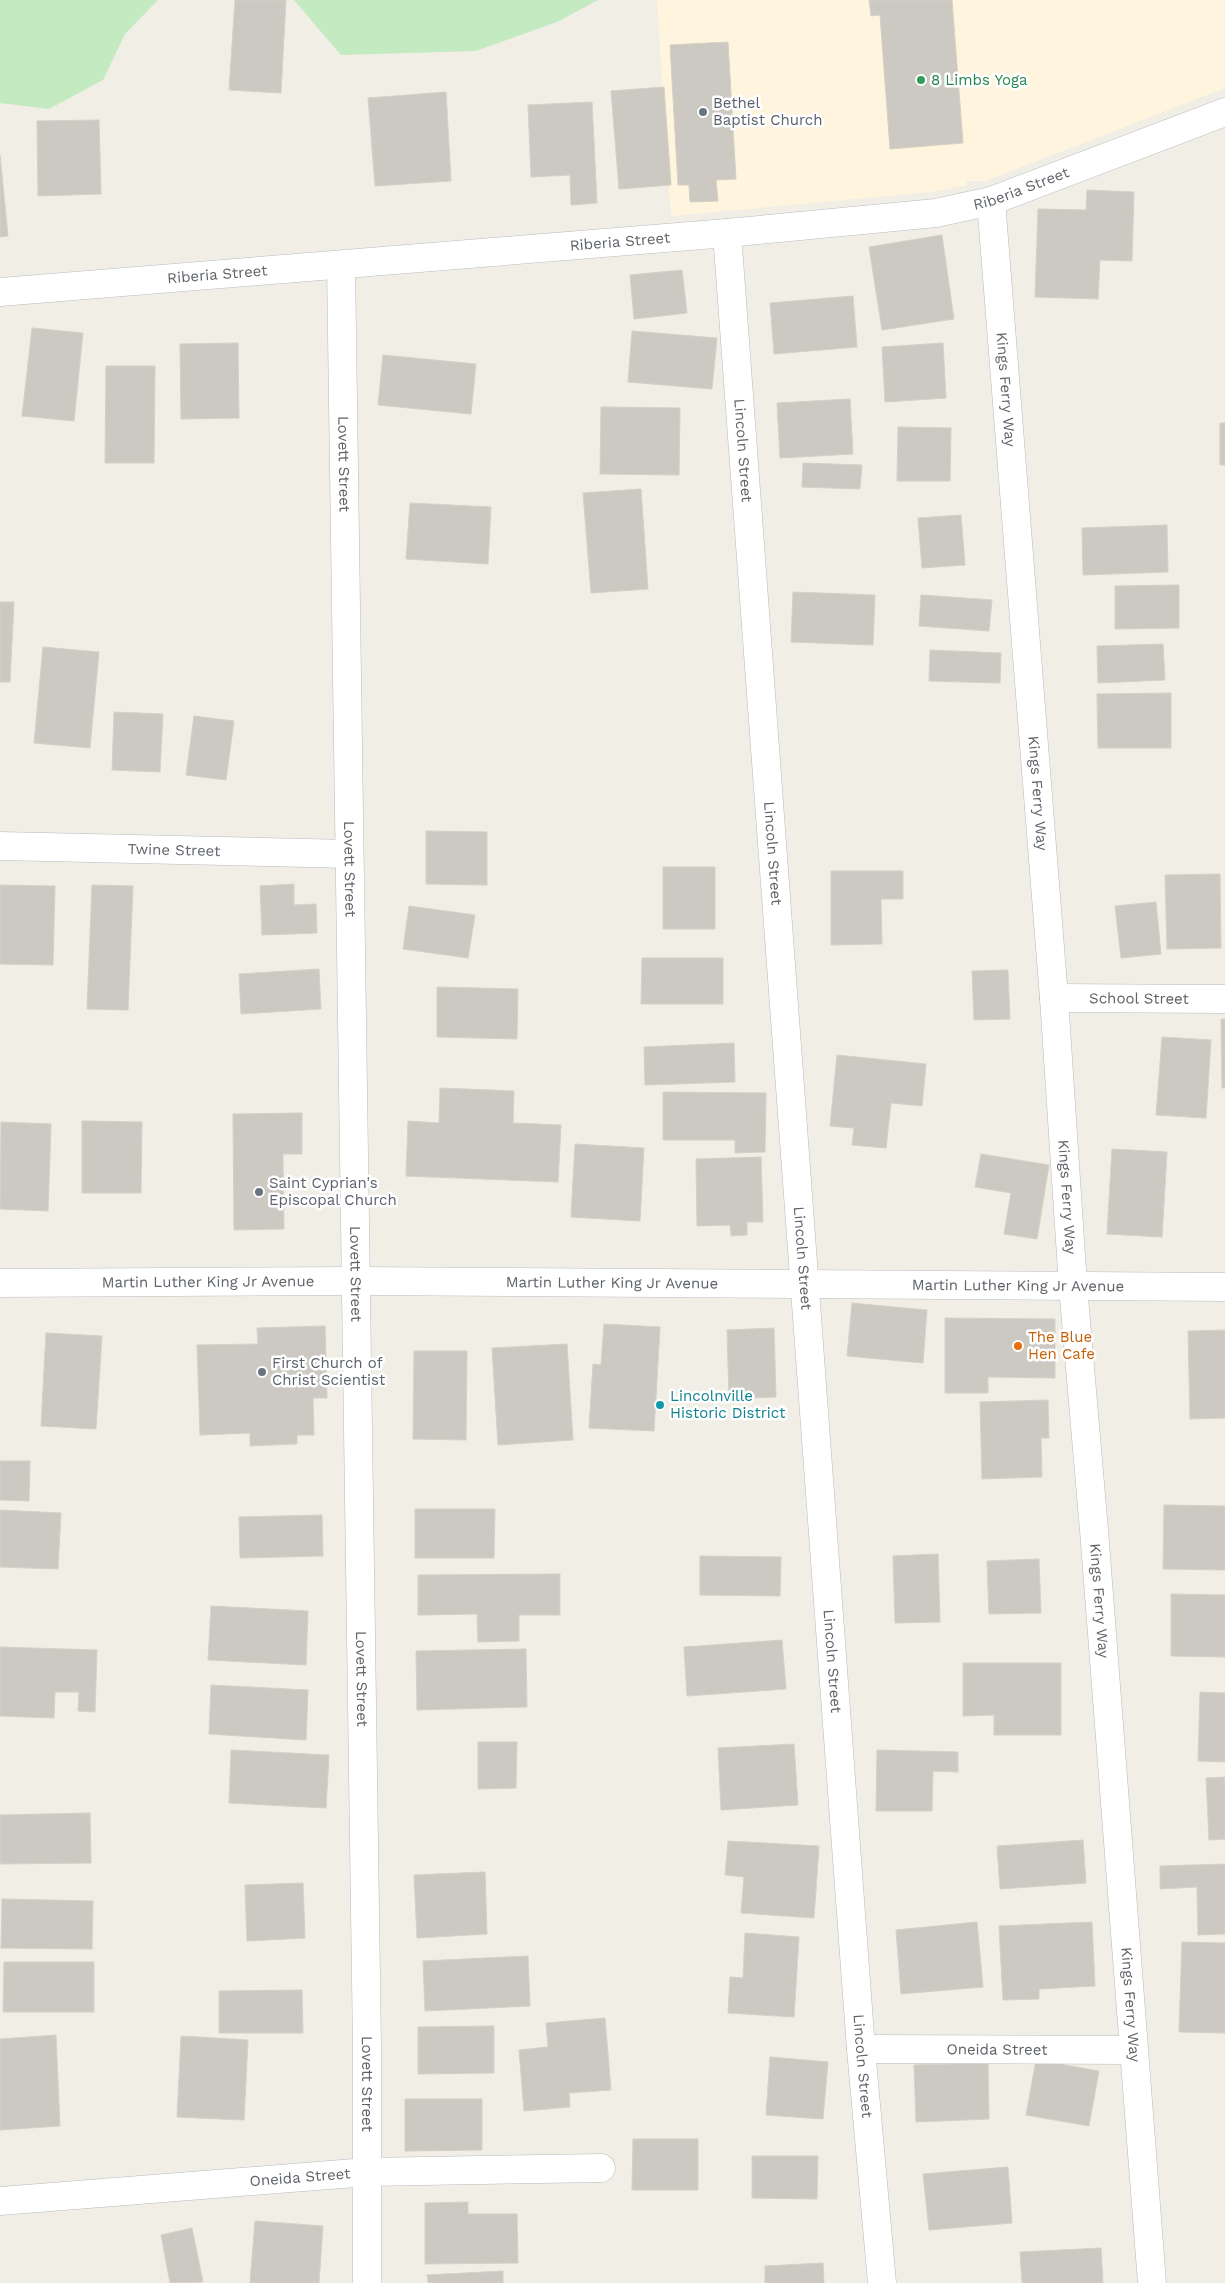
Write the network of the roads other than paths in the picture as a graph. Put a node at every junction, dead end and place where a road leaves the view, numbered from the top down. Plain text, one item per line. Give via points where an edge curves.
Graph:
1 (1225, 112) edge
2 (991, 201) junction
3 (727, 233) junction
4 (341, 265) junction
5 (0, 292) edge
6 (0, 846) edge
7 (349, 854) junction
8 (1054, 998) junction
9 (1225, 999) edge
10 (354, 1281) junction
11 (0, 1283) edge
12 (804, 1284) junction
13 (1073, 1286) junction
14 (1225, 1287) edge
15 (861, 2049) junction
16 (1132, 2050) junction
17 (601, 2168) dead end
18 (367, 2172) junction
19 (0, 2201) edge
20 (367, 2283) edge
21 (882, 2283) edge
22 (1152, 2283) edge

1 - 2 street, Riberia Street
2 - 3 street, Riberia Street via 936,213
2 - 8 street, Kings Ferry Way
3 - 4 street, Riberia Street
3 - 12 street, Lincoln Street
4 - 5 street, Riberia Street
4 - 7 street, Lovett Street
6 - 7 street, Twine Street
7 - 10 street, Lovett Street
8 - 9 street, School Street
8 - 13 street, Kings Ferry Way
10 - 11 street, Martin Luther King Jr Avenue
10 - 12 street, Martin Luther King Jr Avenue
10 - 18 street, Lovett Street
12 - 13 street, Martin Luther King Jr Avenue
12 - 15 street, Lincoln Street
13 - 14 street, Martin Luther King Jr Avenue
13 - 16 street, Kings Ferry Way
15 - 16 street, Oneida Street
15 - 21 street, Lincoln Street
16 - 22 street, Kings Ferry Way
17 - 18 street, Oneida Street
18 - 19 street, Oneida Street
18 - 20 street, Lovett Street

